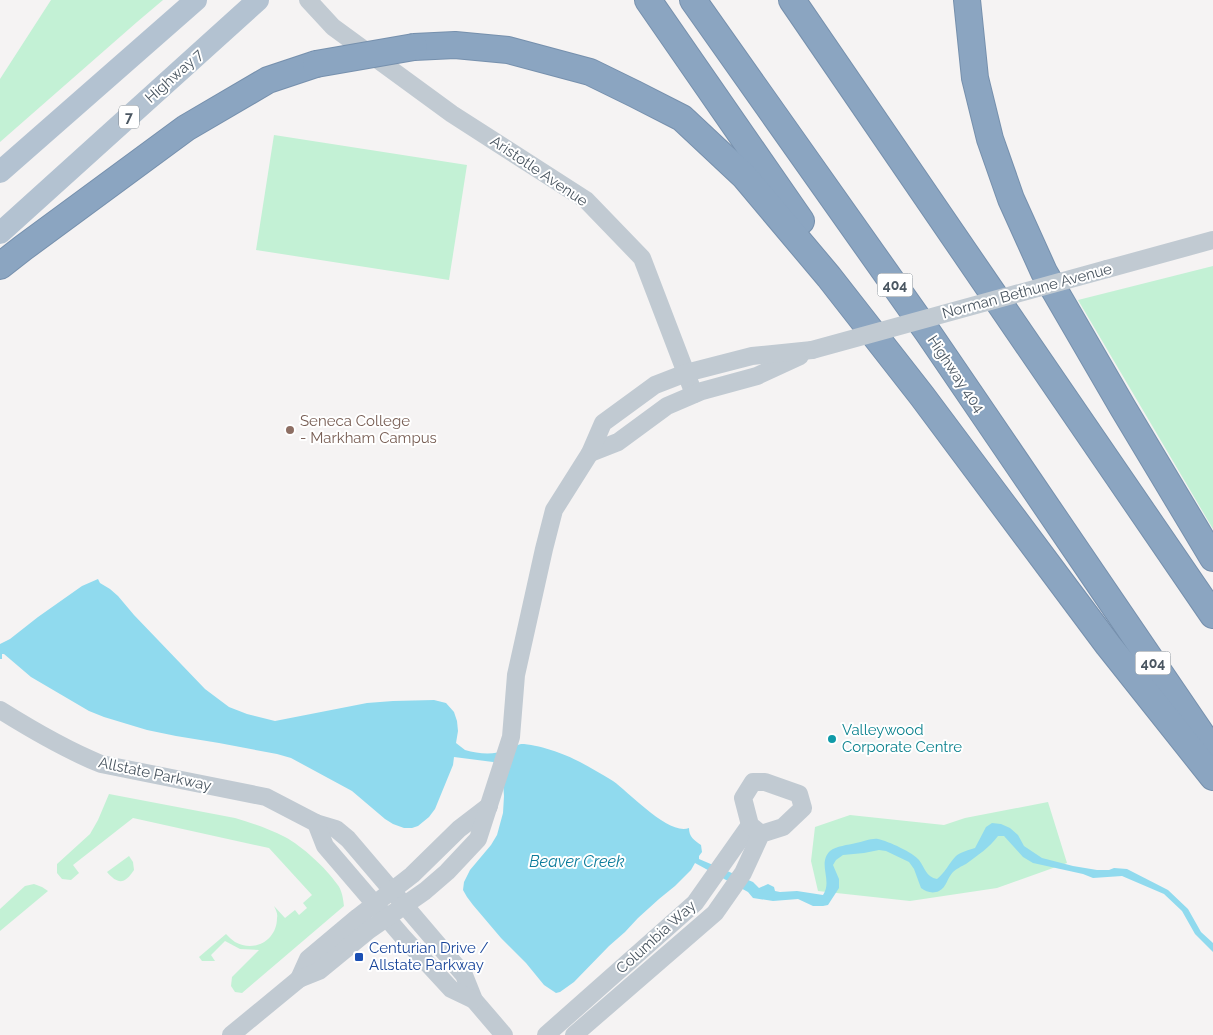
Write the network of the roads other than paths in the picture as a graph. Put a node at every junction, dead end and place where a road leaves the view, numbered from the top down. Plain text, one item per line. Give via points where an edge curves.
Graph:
1 (196, 0) edge
2 (258, 0) edge
3 (308, 0) edge
4 (325, 0) edge
5 (648, 0) edge
6 (693, 0) edge
7 (792, 0) edge
8 (967, 0) edge
9 (334, 27) junction
10 (0, 172) edge
11 (0, 233) edge
12 (1213, 240) edge
13 (0, 266) edge
14 (812, 350) junction
15 (686, 374) junction
16 (694, 394) junction
17 (922, 396) junction
18 (590, 453) junction
19 (1213, 558) edge
20 (1213, 615) edge
21 (0, 710) edge
22 (1213, 751) edge
23 (1213, 777) edge
24 (489, 806) junction
25 (316, 824) junction
26 (392, 891) junction
27 (375, 904) junction
28 (405, 906) junction
29 (387, 918) junction
30 (299, 979) junction
31 (474, 1000) junction
32 (231, 1035) edge
33 (504, 1035) edge
34 (546, 1035) edge
35 (574, 1035) edge

1 - 10 main road
2 - 11 main road, Highway 7 / 7
3 - 9 street, Aristotle Avenue
4 - 9 street
5 - 17 highway
6 - 22 highway, Highway 404 / 404 via 929,334
7 - 20 highway
8 - 19 highway via 975,78 990,139 1011,198 1044,272
9 - 15 street, Aristotle Avenue via 452,114 586,200 642,258
12 - 14 street, Norman Bethune Avenue, bridge
13 - 17 highway, bridge via 186,128 268,80 316,64 414,47 455,45 508,50 590,72 682,118 744,176 829,277
14 - 15 street, Norman Bethune Avenue via 752,356
14 - 16 street, Norman Bethune Avenue via 757,376
15 - 16 street, Aristotle Avenue
15 - 18 street, Norman Bethune Avenue via 655,385 603,423
16 - 18 street, Norman Bethune Avenue via 668,406 618,442
17 - 23 highway via 1108,645
18 - 24 street, Norman Bethune Avenue via 554,510 516,675 511,737
21 - 25 street, Allstate Parkway via 85,758 266,798
24 - 26 street
24 - 28 street, Norman Bethune Avenue via 478,839 447,872
25 - 26 street, Allstate Parkway via 336,829 342,834
25 - 27 street, Allstate Parkway via 325,846
26 - 27 street
26 - 28 street, Allstate Parkway
27 - 29 street, Allstate Parkway
27 - 30 street via 308,959
28 - 29 street, Norman Bethune Avenue
28 - 31 street, Allstate Parkway via 464,975
29 - 30 street, Norman Bethune Avenue via 319,971
29 - 31 street, Allstate Parkway via 451,989
30 - 32 street
31 - 33 street, Allstate Parkway
34 - 35 street, Columbia Way via 695,903 755,830 744,872 715,913

